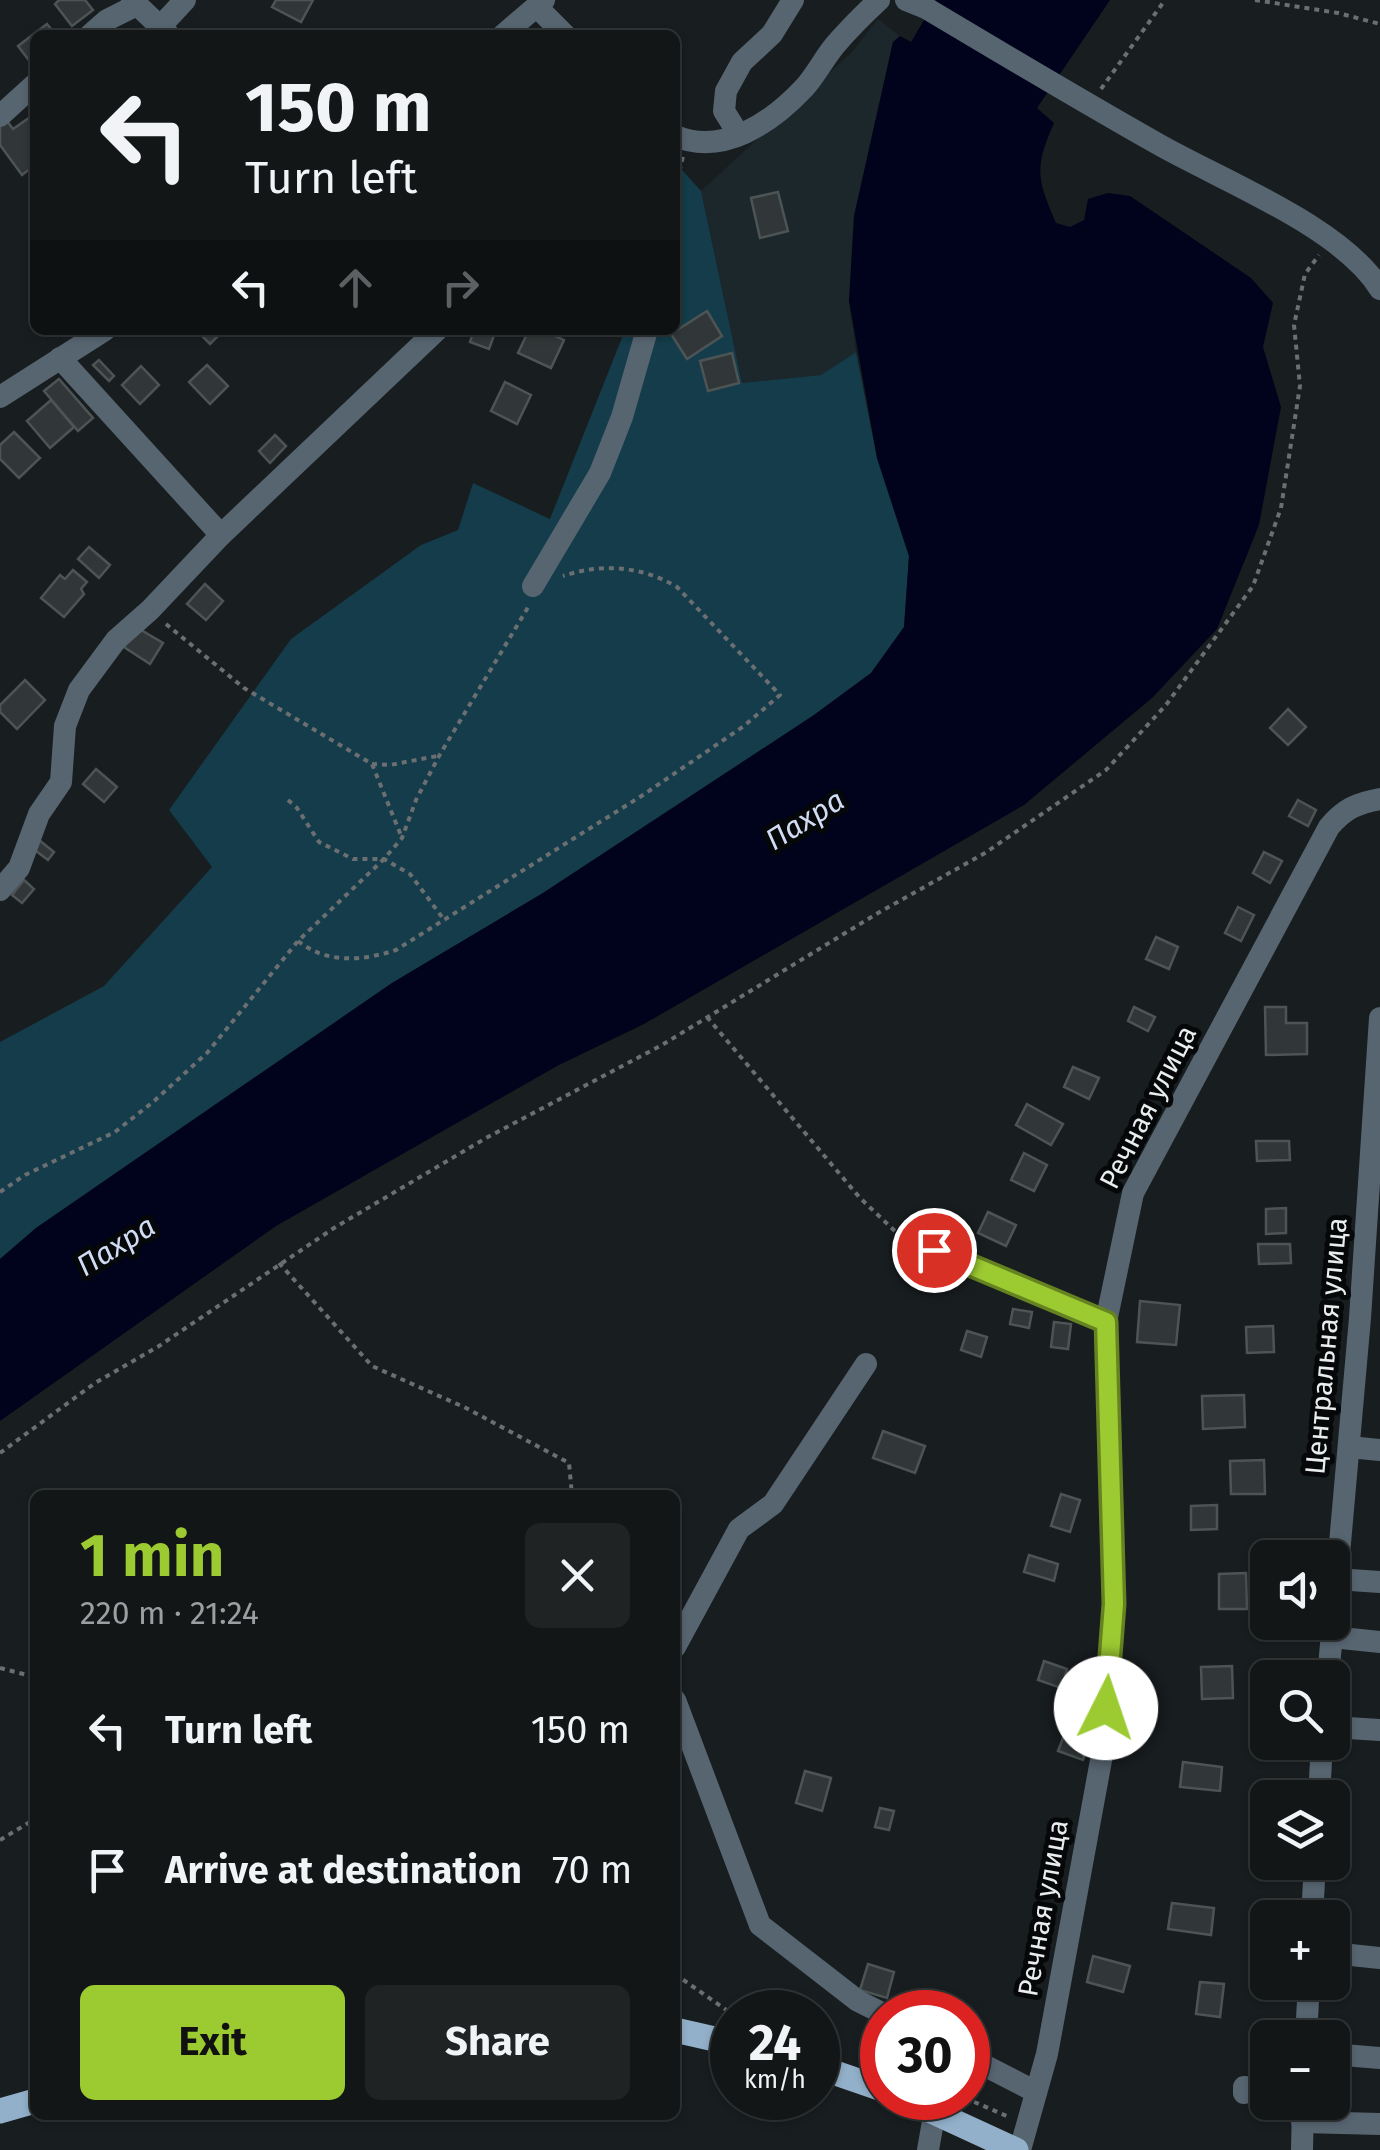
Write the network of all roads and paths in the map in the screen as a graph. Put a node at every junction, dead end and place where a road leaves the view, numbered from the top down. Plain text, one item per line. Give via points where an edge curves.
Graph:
1 (185, 0) edge
2 (793, 0) edge
3 (878, 0) edge
4 (1166, 0) edge
5 (1255, 0) edge
6 (135, 2) edge
7 (540, 3) edge
8 (916, 4) edge
9 (1380, 24) edge
10 (96, 30) edge
11 (163, 30) edge
12 (165, 30) edge
13 (516, 30) edge
14 (561, 30) edge
15 (30, 89) edge
16 (1090, 105) junction
17 (0, 116) edge
18 (739, 135) junction
19 (681, 138) edge
20 (1331, 240) junction
21 (1380, 289) edge
22 (96, 335) edge
23 (431, 335) edge
24 (646, 335) edge
25 (60, 358) junction
26 (0, 396) edge
27 (221, 535) junction
28 (532, 586) junction
29 (150, 610) junction
30 (438, 756) junction
31 (372, 764) junction
32 (1380, 799) edge
33 (288, 800) dead end
34 (402, 838) junction
35 (384, 859) junction
36 (0, 890) edge
37 (445, 921) junction
38 (298, 940) junction
39 (708, 1017) junction
40 (1380, 1018) edge
41 (0, 1192) edge
42 (934, 1250) joint
43 (279, 1262) junction
44 (1370, 1319) edge
45 (1106, 1322) junction
46 (866, 1364) dead end
47 (1349, 1447) junction
48 (1380, 1450) edge
49 (0, 1453) edge
50 (572, 1490) edge
51 (1340, 1540) edge
52 (1350, 1580) edge
53 (1380, 1582) edge
54 (680, 1638) edge
55 (1350, 1639) edge
56 (1380, 1642) edge
57 (0, 1668) edge
58 (30, 1677) edge
59 (680, 1713) edge
60 (1350, 1728) edge
61 (1380, 1730) edge
62 (30, 1821) edge
63 (0, 1840) edge
64 (1350, 1955) edge
65 (1380, 1958) edge
66 (680, 1978) edge
67 (710, 1999) edge
68 (860, 2002) edge
69 (680, 2031) edge
70 (710, 2038) edge
71 (1350, 2056) edge
72 (1380, 2058) edge
73 (990, 2068) edge
74 (1036, 2092) junction
75 (30, 2102) edge
76 (990, 2109) edge
77 (0, 2111) edge
78 (1350, 2119) edge
79 (933, 2120) edge
80 (956, 2120) edge
81 (1303, 2120) edge
82 (1380, 2124) edge
83 (1027, 2125) junction
84 (928, 2150) edge
85 (1018, 2150) edge
86 (1302, 2150) edge

1 - 12 street
2 - 18 street via 726,91 724,112
3 - 18 street via 804,88 764,124
4 - 16 path
5 - 9 path
6 - 10 street
6 - 11 street
7 - 13 street
7 - 14 street
8 - 16 street
15 - 17 street
16 - 20 street
18 - 19 street via 721,143
20 - 21 street via 1367,268
20 - 39 path via 1306,274 1294,325 1300,386 1281,508 1252,586 1166,704 1106,770 1046,812
22 - 25 street
23 - 27 street
24 - 28 street via 600,473
25 - 26 street
25 - 27 street
27 - 29 street
28 - 30 path via 530,604
28 - 37 path via 588,570 658,576 780,695 643,795
29 - 31 path via 244,688
29 - 36 street via 79,690 65,726 62,782 40,814 19,868
30 - 31 path
30 - 34 path
31 - 34 path
32 - 45 street, Речная улица via 1342,812 1330,827 1133,1194
33 - 35 path via 319,842 353,859
34 - 35 path
35 - 37 path via 410,874
35 - 38 path
37 - 38 path via 372,958 327,957
38 - 41 path via 207,1052 153,1102 116,1132
39 - 42 path via 886,1225 913,1252
39 - 43 path via 486,1138
40 - 44 street, Центральная улица
42 - 45 street
43 - 49 path
43 - 50 path via 372,1366 569,1463
44 - 47 street, Центральная улица
45 - 74 street, Речная улица via 1114,1604 1104,1744
46 - 54 street via 773,1504 739,1529
47 - 48 street
47 - 51 street, Центральная улица
52 - 53 street
55 - 56 street
57 - 58 path
59 - 68 street via 760,1926
60 - 61 street
62 - 63 path
64 - 65 street
66 - 67 path
69 - 70 main road
71 - 72 street
73 - 74 street
74 - 83 street, Речная улица
75 - 77 main road
76 - 83 path
78 - 82 street
79 - 84 street
80 - 85 main road
81 - 86 street
83 - 85 street, Речная улица

